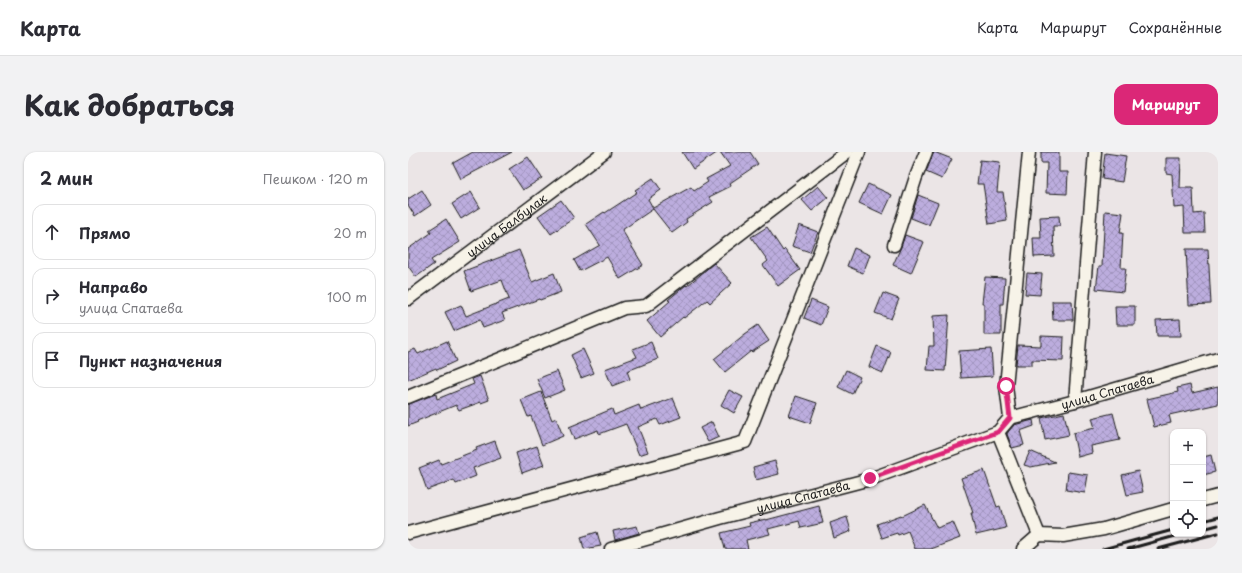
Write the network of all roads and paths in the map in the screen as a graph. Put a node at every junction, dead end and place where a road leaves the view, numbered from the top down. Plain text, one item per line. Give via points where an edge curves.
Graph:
1 (604, 152) edge
2 (847, 152) edge
3 (859, 152) edge
4 (926, 152) edge
5 (1029, 152) edge
6 (1095, 152) edge
7 (894, 245) dead end
8 (408, 299) edge
9 (1218, 359) edge
10 (408, 397) edge
11 (1076, 401) junction
12 (1010, 418) junction
13 (998, 432) junction
14 (1218, 496) edge
15 (1206, 499) edge
16 (1170, 510) edge
17 (408, 533) edge
18 (1038, 535) junction
19 (611, 549) edge
20 (1023, 549) edge

1 - 8 street, улица Балбулак
2 - 10 street via 646,306 624,308
3 - 17 street via 745,442
4 - 7 street
5 - 12 street via 1006,386
6 - 11 street
9 - 11 street, улица Спатаева
11 - 12 street, улица Спатаева
12 - 13 street, улица Спатаева
13 - 18 street
13 - 19 street, улица Спатаева via 870,478
14 - 15 street
16 - 18 street via 1104,529 1063,536
18 - 20 street

